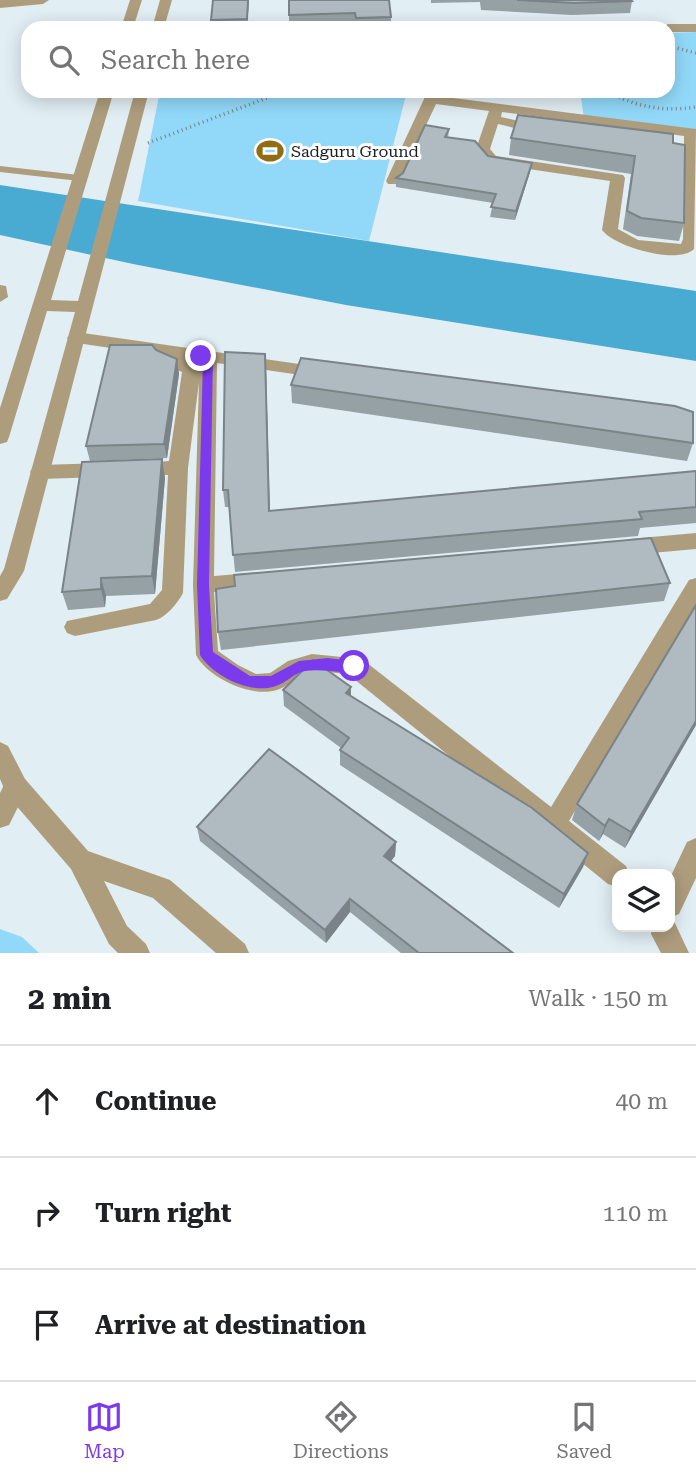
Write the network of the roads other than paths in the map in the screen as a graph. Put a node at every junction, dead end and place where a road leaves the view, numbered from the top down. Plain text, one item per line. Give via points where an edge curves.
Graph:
1 (43, 0) edge
2 (136, 0) edge
3 (166, 0) edge
4 (0, 4) edge
5 (129, 21) edge
6 (160, 21) edge
7 (675, 28) edge
8 (696, 28) edge
9 (105, 98) edge
10 (140, 98) edge
11 (431, 98) edge
12 (442, 98) edge
13 (495, 113) junction
14 (549, 131) edge
15 (619, 138) edge
16 (693, 138) edge
17 (0, 169) edge
18 (79, 178) junction
19 (393, 181) dead end
20 (0, 290) edge
21 (0, 297) edge
22 (41, 305) junction
23 (84, 307) junction
24 (76, 338) junction
25 (136, 354) edge
26 (208, 357) junction
27 (344, 374) edge
28 (0, 437) edge
29 (178, 468) junction
30 (40, 472) junction
31 (696, 541) edge
32 (614, 548) edge
33 (285, 578) edge
34 (203, 585) junction
35 (696, 586) edge
36 (0, 593) edge
37 (75, 627) dead end
38 (0, 753) edge
39 (16, 787) junction
40 (0, 817) edge
41 (554, 824) junction
42 (696, 850) edge
43 (80, 860) junction
44 (612, 871) edge
45 (675, 894) edge
46 (664, 932) edge
47 (137, 953) edge
48 (236, 953) edge
49 (676, 953) edge

1 - 4 street
2 - 5 street
3 - 6 street
7 - 8 street
9 - 18 street
10 - 23 street
11 - 19 street
12 - 13 street
13 - 14 street
13 - 16 street
13 - 16 street via 483,149 492,160 618,178 610,230 623,242 686,249 691,239
15 - 16 street
17 - 18 lane
18 - 22 street
20 - 21 street
22 - 23 street
22 - 28 street
23 - 24 street
24 - 26 street
24 - 30 street
25 - 29 street via 172,359 191,372
26 - 27 street
26 - 34 street
29 - 30 street
29 - 37 street via 172,593 156,611
30 - 36 street via 14,571
31 - 32 street
33 - 34 street
34 - 41 street via 206,655 232,674 249,682 274,682 299,666 354,666
35 - 41 street
38 - 39 street
39 - 40 street
39 - 43 street
41 - 44 street
42 - 45 street
43 - 47 street via 118,935
43 - 48 street via 161,889
46 - 49 street

